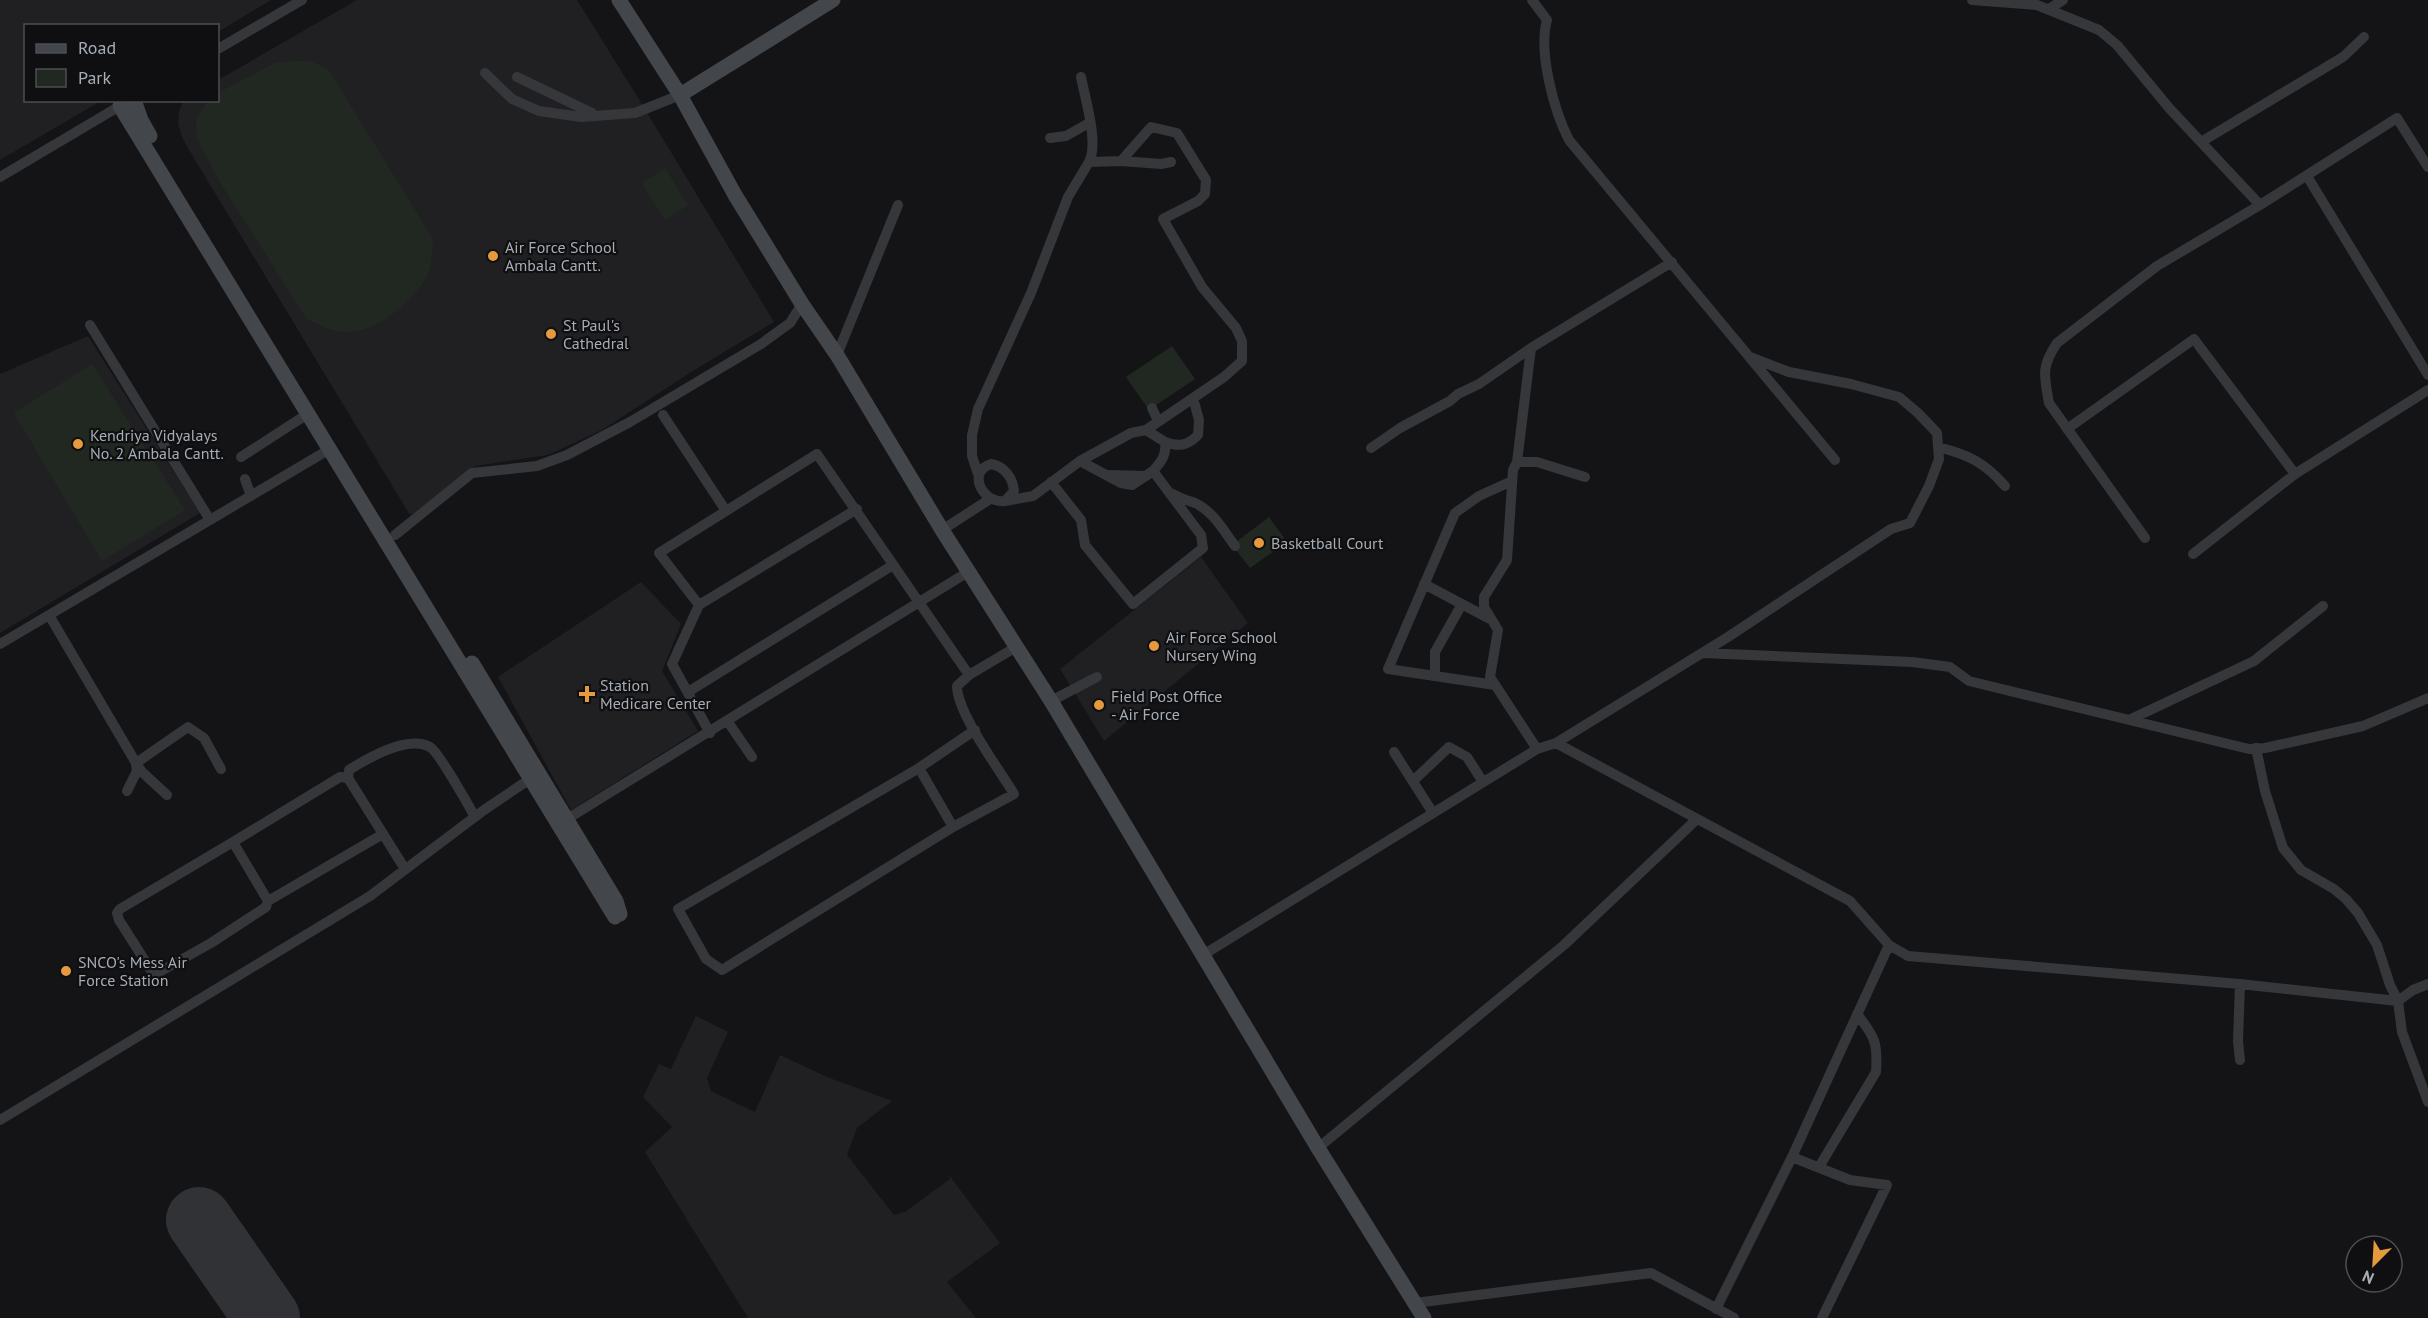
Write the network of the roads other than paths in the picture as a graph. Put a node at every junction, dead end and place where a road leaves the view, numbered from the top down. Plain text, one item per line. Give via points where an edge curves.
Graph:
1 (302, 0) edge
2 (619, 0) edge
3 (833, 0) edge
4 (1532, 0) edge
5 (1972, 0) edge
6 (2063, 0) edge
7 (2049, 9) junction
8 (2364, 37) dead end
9 (219, 49) edge
10 (485, 73) dead end
11 (517, 77) dead end
12 (1081, 77) dead end
13 (680, 95) junction
14 (128, 102) edge
15 (598, 115) junction
16 (1089, 123) junction
17 (1050, 138) dead end
18 (2201, 142) junction
19 (1121, 161) junction
20 (1089, 162) junction
21 (1171, 162) dead end
22 (2428, 167) edge
23 (2307, 176) junction
24 (0, 177) edge
25 (898, 205) dead end
26 (2260, 205) junction
27 (1672, 262) junction
28 (802, 304) junction
29 (90, 325) dead end
30 (1531, 348) junction
31 (837, 355) junction
32 (1750, 357) junction
33 (2428, 375) edge
34 (2428, 390) edge
35 (1193, 398) junction
36 (1152, 408) dead end
37 (309, 413) junction
38 (663, 415) dead end
39 (1158, 421) junction
40 (2067, 429) junction
41 (1146, 430) junction
42 (1164, 442) junction
43 (1938, 447) junction
44 (1371, 448) dead end
45 (330, 449) junction
46 (241, 457) dead end
47 (1835, 460) dead end
48 (1080, 461) junction
49 (1517, 462) junction
50 (1150, 473) junction
51 (978, 474) junction
52 (2295, 474) junction
53 (1585, 477) dead end
54 (245, 479) dead end
55 (1512, 481) junction
56 (1051, 482) junction
57 (2005, 486) dead end
58 (1168, 490) junction
59 (252, 496) junction
60 (990, 499) junction
61 (1005, 501) junction
62 (857, 509) junction
63 (726, 511) junction
64 (1207, 512) junction
65 (210, 520) junction
66 (942, 530) junction
67 (1197, 530) junction
68 (395, 535) junction
69 (2145, 538) dead end
70 (1235, 546) dead end
71 (2193, 554) dead end
72 (894, 565) junction
73 (968, 572) junction
74 (1424, 584) junction
75 (919, 602) junction
76 (1462, 604) junction
77 (699, 605) junction
78 (2323, 606) dead end
79 (49, 615) junction
80 (1491, 620) junction
81 (0, 644) edge
82 (1016, 646) junction
83 (1702, 653) junction
84 (969, 675) junction
85 (1435, 675) junction
86 (1097, 677) dead end
87 (1496, 685) junction
88 (688, 692) junction
89 (2428, 698) edge
90 (1051, 701) junction
91 (2131, 719) junction
92 (728, 722) junction
93 (975, 730) junction
94 (710, 733) junction
95 (1556, 743) junction
96 (2256, 748) junction
97 (1537, 749) junction
98 (1394, 752) dead end
99 (752, 757) dead end
100 (136, 763) junction
101 (920, 768) junction
102 (221, 769) dead end
103 (348, 778) junction
104 (530, 779) junction
105 (1413, 781) junction
106 (1483, 782) junction
107 (127, 791) dead end
108 (167, 795) dead end
109 (1433, 813) junction
110 (474, 817) junction
111 (567, 819) junction
112 (1697, 819) junction
113 (953, 827) junction
114 (383, 834) junction
115 (233, 842) junction
116 (405, 869) junction
117 (268, 901) junction
118 (1889, 945) junction
119 (1203, 955) junction
120 (2240, 984) junction
121 (2428, 984) edge
122 (2398, 1001) junction
123 (1857, 1014) junction
124 (2240, 1060) dead end
125 (2428, 1102) edge
126 (0, 1120) edge
127 (1318, 1148) junction
128 (1792, 1157) junction
129 (1820, 1167) junction
130 (1415, 1303) junction
131 (1716, 1309) junction
132 (1424, 1318) edge
133 (1734, 1318) edge
134 (1822, 1318) edge

1 - 9 street
2 - 13 main road
3 - 13 main road
4 - 27 street via 1547,20 1543,35 1559,122 1569,140
5 - 7 street
6 - 7 street
7 - 18 street via 2099,30 2117,45
8 - 18 street via 2343,57
10 - 15 street via 512,99 539,111 581,117
11 - 15 street
12 - 16 street
13 - 15 street via 635,113
13 - 28 main road
14 - 24 street
14 - 37 main road
14 - 68 main road
16 - 17 street via 1066,136
16 - 20 street via 1093,140
18 - 26 street
19 - 20 street
19 - 21 street
19 - 35 street via 1151,127 1177,132 1206,180 1205,194 1198,201 1163,219 1202,287 1236,328 1244,351 1242,361
20 - 51 street via 1068,197 1031,293 978,409 972,456
22 - 23 street via 2397,118
23 - 26 street
23 - 33 street
25 - 31 street
26 - 40 street via 2157,266 2057,343 2046,360 2044,379 2049,403
27 - 30 street
27 - 32 street
28 - 31 main road
28 - 68 street via 790,323 761,344 630,422 537,466 472,473
29 - 65 street
30 - 44 street
30 - 49 street
31 - 66 main road
32 - 43 street via 1789,372 1899,397 1936,433
32 - 47 street
34 - 52 street
35 - 39 street
35 - 42 street via 1198,435 1188,444
36 - 39 street
37 - 45 main road
37 - 46 street
38 - 63 street
39 - 41 street
40 - 52 street via 2194,339
40 - 69 street
41 - 42 street
41 - 48 street via 1131,433
42 - 50 street via 1162,461
43 - 57 street via 1977,460
43 - 83 street via 1939,459 1910,523 1891,529
45 - 59 street
45 - 104 main road
48 - 50 street via 1132,485
48 - 56 street
49 - 53 street via 1537,462
49 - 55 street
50 - 58 street
51 - 60 street via 980,489
51 - 61 street via 991,464 1006,472 1014,491
52 - 71 street
54 - 59 street
55 - 74 street via 1479,496 1455,513
55 - 80 street via 1508,560 1484,597
56 - 61 street via 1034,496
56 - 67 street via 1081,520 1085,545 1133,604 1203,549
58 - 64 street
58 - 67 street
59 - 65 street
60 - 61 street
60 - 66 street
62 - 63 street via 817,454
62 - 72 street
62 - 77 street
63 - 77 street via 659,553
64 - 67 street via 1209,524 1198,525
64 - 70 street
65 - 79 street
66 - 73 main road
68 - 111 main road
72 - 75 street
72 - 88 street
73 - 75 street
73 - 82 main road
74 - 76 street
74 - 85 street via 1388,669
75 - 84 street
75 - 92 street
76 - 80 street
76 - 85 street via 1435,652
77 - 88 street via 672,664
78 - 91 street via 2254,661
79 - 81 street
79 - 100 street
80 - 87 street via 1498,630 1490,677
82 - 84 street
82 - 90 main road
83 - 91 street via 1950,666 1969,681
83 - 95 street
84 - 93 street via 957,686 957,694
85 - 87 street
86 - 90 street
87 - 97 street
88 - 94 street
89 - 96 street via 2363,726
90 - 119 main road
91 - 96 street
92 - 94 street
92 - 99 street
93 - 101 street
93 - 113 street via 1014,794
94 - 111 street
95 - 97 street
95 - 112 street
96 - 122 street via 2283,848 2301,870 2334,889 2358,913 2377,945
97 - 106 street
98 - 105 street
100 - 102 street via 188,727 204,738
100 - 107 street via 137,771
100 - 108 street
101 - 113 street
101 - 113 street via 678,909 706,959 722,970
103 - 110 street via 349,770 383,752 419,743 433,748
103 - 114 street
103 - 115 street via 340,777
104 - 110 street
104 - 111 main road via 617,916 616,901
105 - 106 street via 1449,747 1467,757
105 - 109 street
106 - 109 street
109 - 119 street
110 - 116 street
112 - 118 street via 1850,901
112 - 127 street via 1564,945
114 - 116 street
114 - 117 street
115 - 117 street
115 - 117 street via 120,909 118,920 154,975 211,943 266,907
116 - 126 street via 370,896
118 - 120 street via 1908,956 1932,959
118 - 123 street
119 - 127 main road
120 - 122 street
120 - 124 street
121 - 122 street
122 - 125 street via 2402,1032
123 - 128 street
123 - 129 street via 1873,1034 1876,1072
127 - 130 main road
128 - 129 street
128 - 131 street
129 - 134 street via 1850,1180 1887,1185
130 - 131 street via 1651,1273
130 - 132 main road
131 - 133 street

